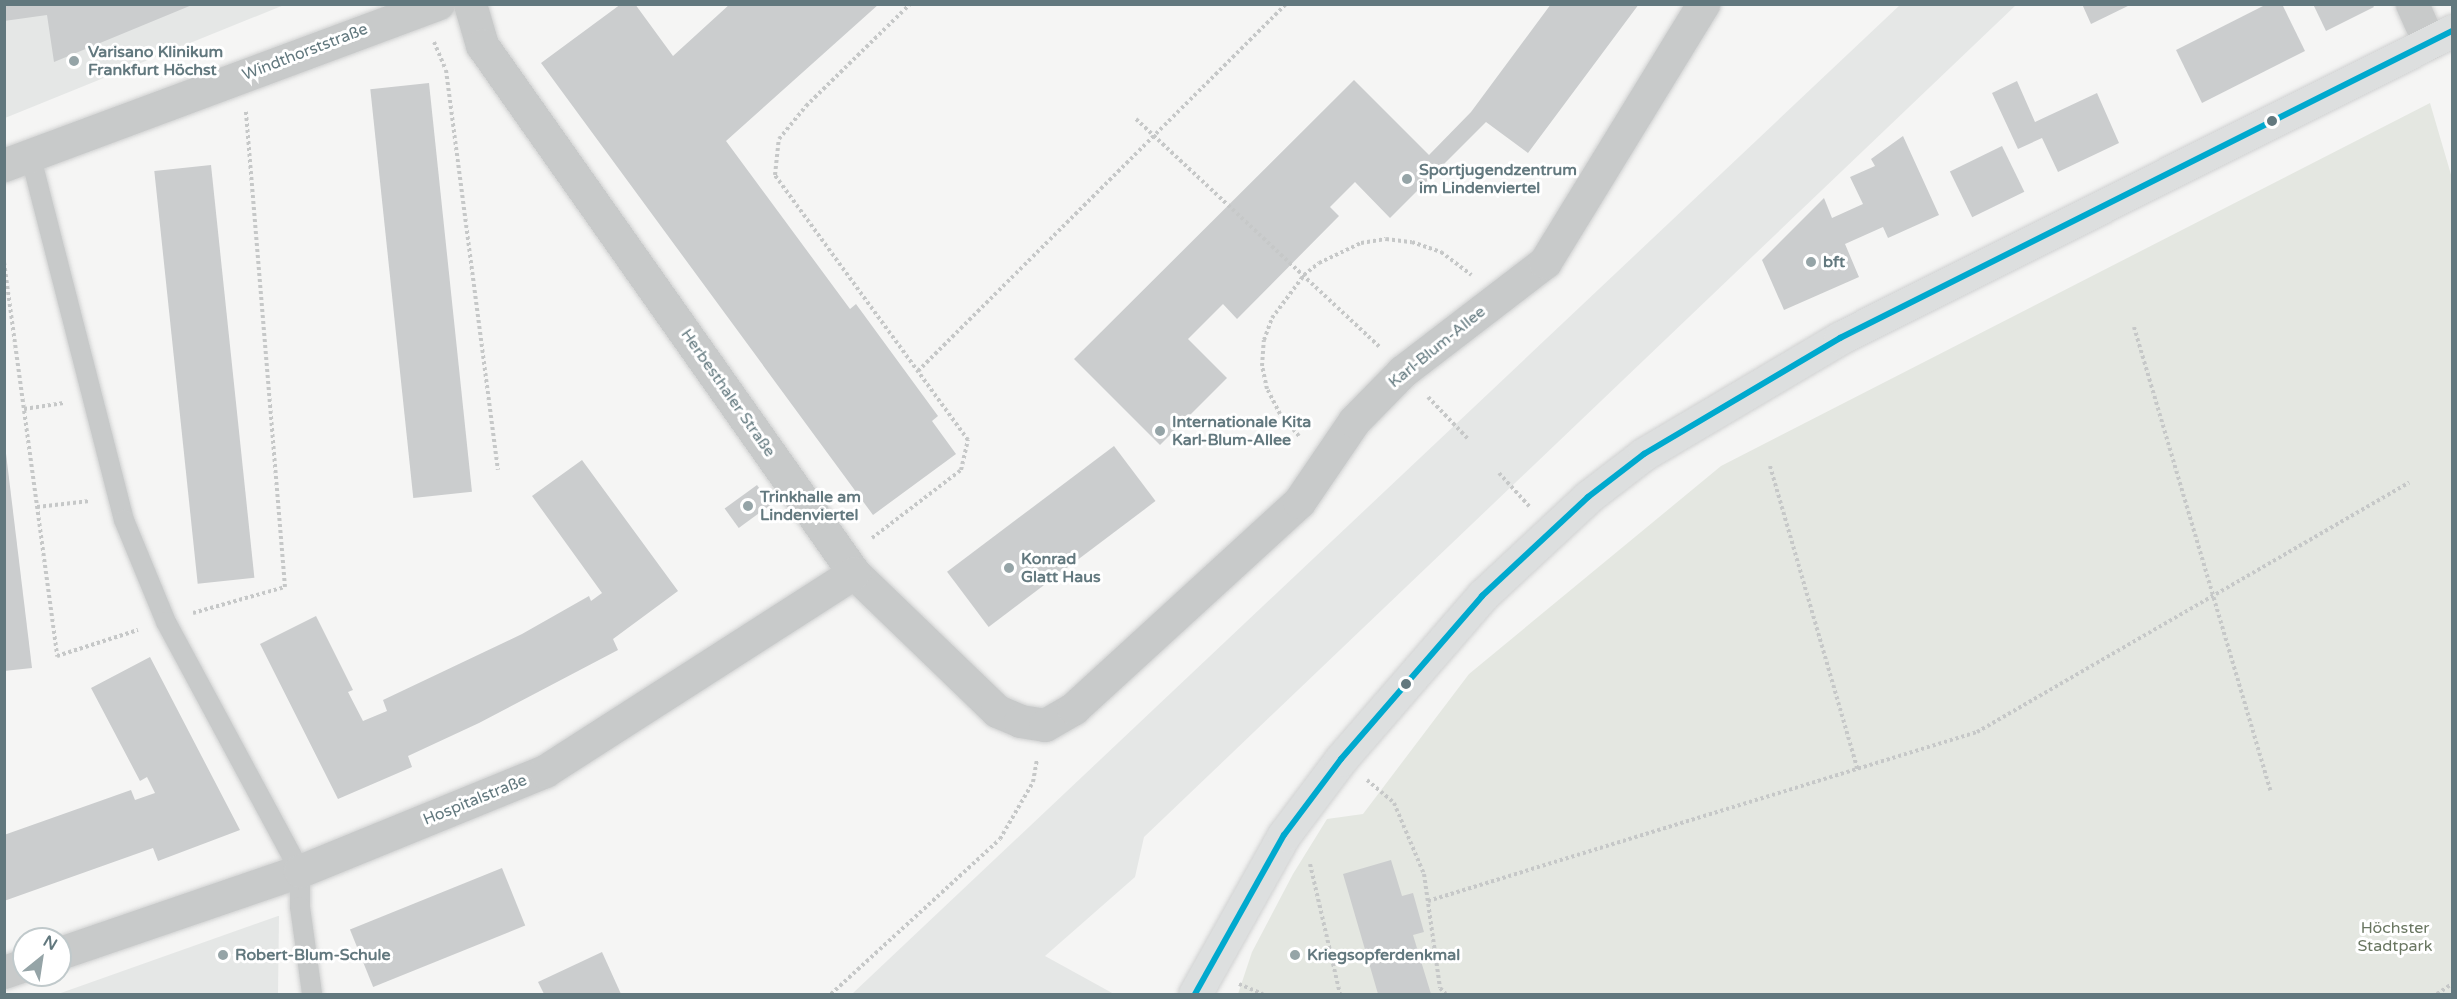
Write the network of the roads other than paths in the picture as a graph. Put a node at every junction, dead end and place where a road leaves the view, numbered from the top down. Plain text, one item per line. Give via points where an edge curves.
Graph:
1 (470, 4) edge
2 (1703, 4) edge
3 (2412, 4) edge
4 (429, 7) edge
5 (2441, 36) edge
6 (17, 160) edge
7 (850, 566) junction
8 (1045, 725) joint
9 (300, 871) junction
10 (72, 949) edge
11 (312, 994) edge
12 (1195, 994) edge

1 - 7 street, Herbesthaler Straße via 482,45
2 - 8 street, Karl-Blum-Allee via 1545,262 1403,371 1354,421 1299,502 1274,527 1074,708
3 - 5 street
4 - 6 street, Windthorststraße
5 - 12 main road via 1840,338 1644,454 1550,529 1482,596 1341,759 1284,835
6 - 9 lane via 92,399 118,497 166,621
7 - 8 street, Herbesthaler Straße via 997,711 1020,721
7 - 9 street, Hospitalstraße via 545,771
9 - 10 street, Hospitalstraße
9 - 11 lane via 300,907

